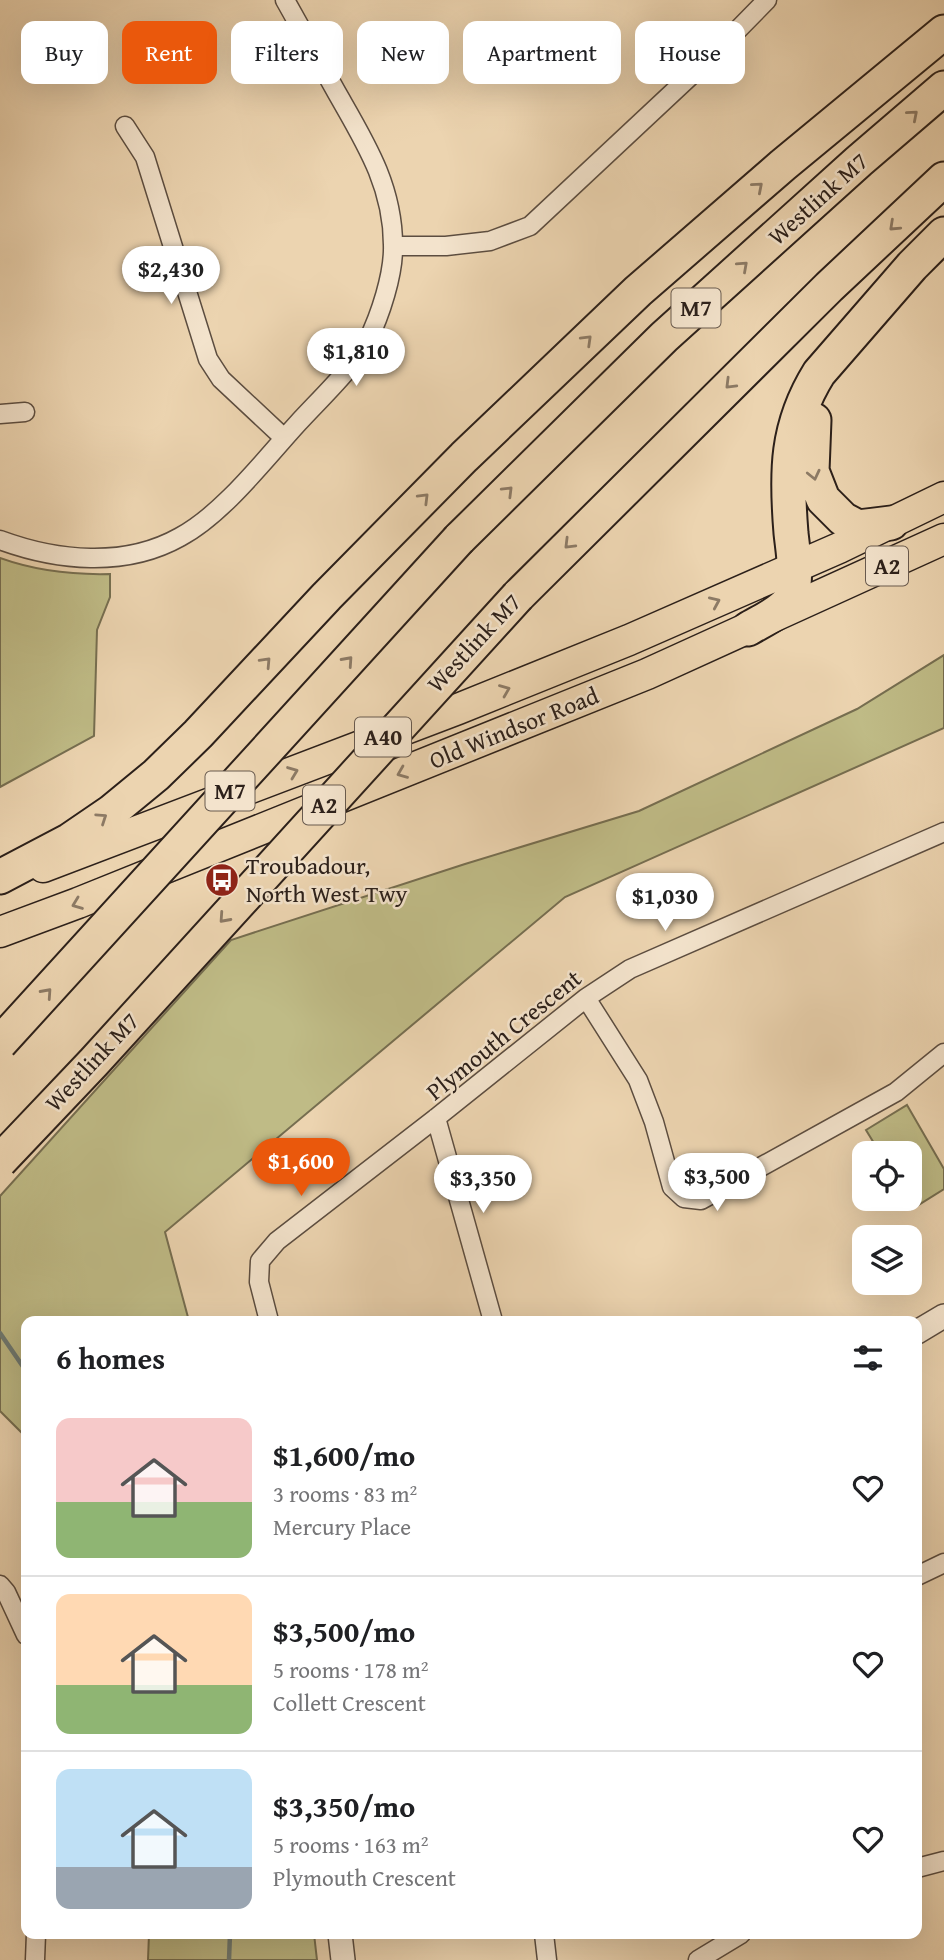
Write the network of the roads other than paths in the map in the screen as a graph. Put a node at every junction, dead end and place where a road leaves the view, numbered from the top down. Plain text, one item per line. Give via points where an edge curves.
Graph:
1 (285, 0) edge
2 (767, 0) edge
3 (944, 32) edge
4 (944, 88) edge
5 (125, 126) dead end
6 (944, 179) edge
7 (944, 234) edge
8 (394, 246) junction
9 (912, 266) junction
10 (25, 412) dead end
11 (0, 414) edge
12 (284, 438) junction
13 (944, 497) edge
14 (891, 523) junction
15 (944, 539) edge
16 (0, 540) edge
17 (794, 567) junction
18 (748, 629) junction
19 (944, 832) edge
20 (0, 877) edge
21 (0, 883) edge
22 (0, 932) edge
23 (586, 998) junction
24 (0, 1043) edge
25 (944, 1053) edge
26 (436, 1118) junction
27 (0, 1161) edge
28 (268, 1316) edge
29 (492, 1316) edge
30 (944, 1316) edge
31 (922, 1329) edge
32 (944, 1563) edge
33 (922, 1574) edge
34 (0, 1585) edge
35 (21, 1624) edge
36 (944, 1861) edge
37 (922, 1867) edge
38 (36, 1939) edge
39 (341, 1939) edge
40 (545, 1939) edge
41 (733, 1939) edge
42 (35, 1960) edge
43 (343, 1960) edge
44 (547, 1960) edge
45 (698, 1960) edge

1 - 8 street via 375,160 387,198
2 - 8 street via 530,226 491,241
20 -> 3 highway via 80,833 156,775 464,457 631,299
24 -> 4 highway, Westlink M7 / M7, bridge via 459,539 664,337
5 - 12 street via 145,157 208,359 220,379
6 -> 27 highway, Westlink M7, bridge via 828,287 518,596
7 - 9 highway
8 - 12 street via 384,300 366,344
9 -> 14 highway via 833,370 819,401 812,435 812,471 817,489 831,508 858,527
9 - 17 highway via 819,373 799,412 788,476
10 - 11 street
12 - 16 street via 214,513 180,538 140,552 98,559 63,558
13 - 14 highway, Old Windsor Road / A40
14 - 17 highway, Old Windsor Road / A40
15 - 18 highway, Old Windsor Road / A2
17 - 18 highway via 791,597
21 -> 17 highway, Old Windsor Road / A40 via 458,709
18 -> 22 highway, Old Windsor Road / A2 via 532,721
19 - 23 street, Plymouth Crescent via 630,969
23 - 25 street via 638,1080 672,1187 684,1198 701,1200 896,1092
23 - 26 street, Plymouth Crescent
26 - 28 street via 277,1241 260,1261 259,1282
26 - 29 street, Plymouth Crescent
30 - 31 street
32 - 33 street
34 - 35 street
36 - 37 street
38 - 42 street
39 - 43 street
40 - 44 street
41 - 45 street

